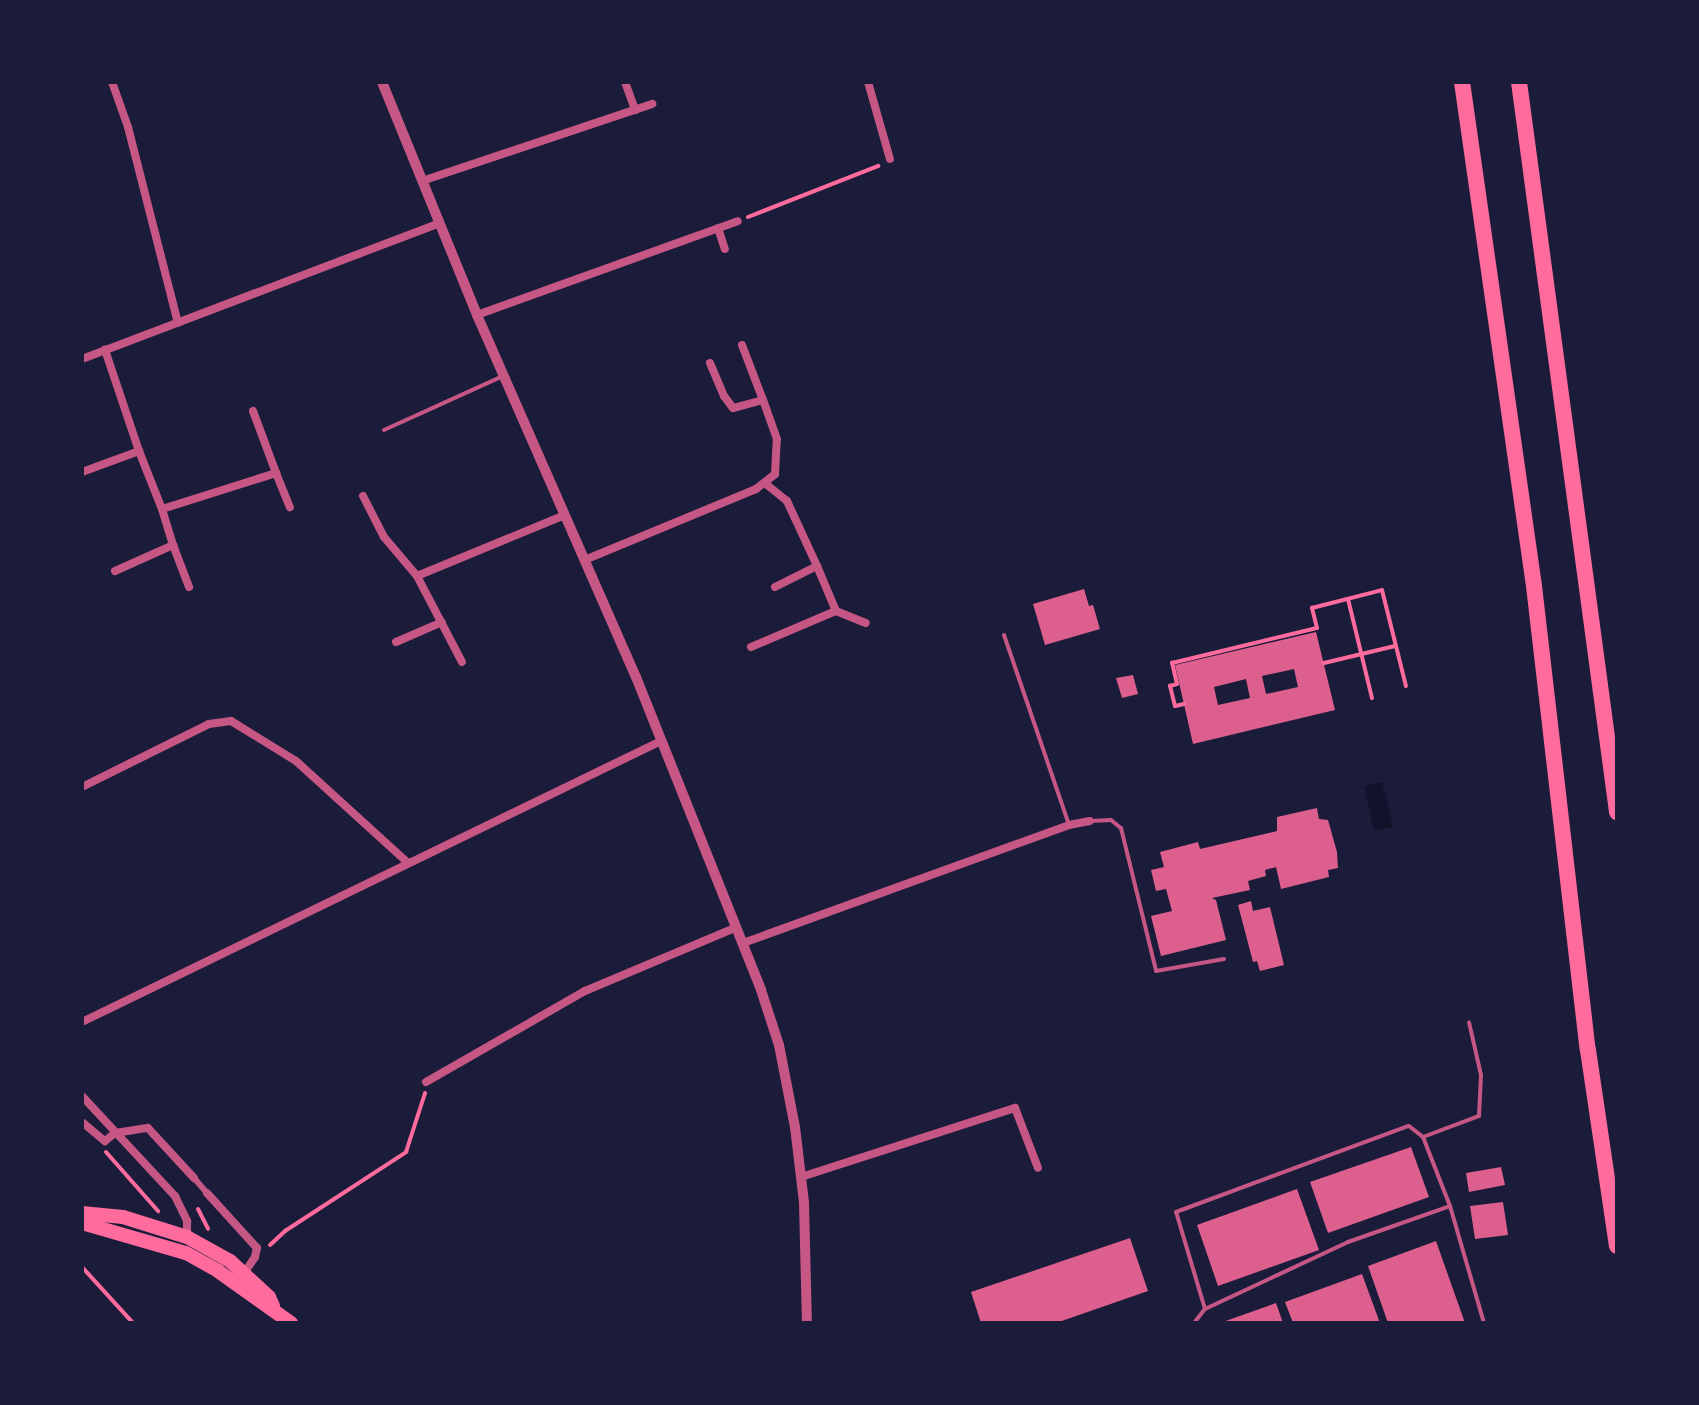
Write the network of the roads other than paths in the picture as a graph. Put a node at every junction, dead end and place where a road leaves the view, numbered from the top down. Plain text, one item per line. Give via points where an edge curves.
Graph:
1 (112, 82) edge
2 (382, 82) edge
3 (625, 82) edge
4 (868, 82) edge
5 (1462, 82) edge
6 (1519, 82) edge
7 (652, 104) dead end
8 (635, 110) junction
9 (890, 159) road end
10 (422, 181) junction
11 (738, 221) road end
12 (440, 223) junction
13 (718, 228) junction
14 (725, 249) dead end
15 (477, 315) junction
16 (178, 323) junction
17 (742, 345) dead end
18 (105, 350) junction
19 (82, 359) edge
20 (710, 363) dead end
21 (505, 375) junction
22 (763, 400) junction
23 (253, 411) dead end
24 (384, 430) dead end
25 (139, 451) junction
26 (82, 472) edge
27 (276, 473) junction
28 (766, 484) junction
29 (363, 496) dead end
30 (290, 507) dead end
31 (162, 509) junction
32 (565, 515) junction
33 (173, 545) junction
34 (587, 559) junction
35 (817, 566) junction
36 (115, 571) dead end
37 (417, 576) junction
38 (189, 587) dead end
39 (775, 587) dead end
40 (836, 611) junction
41 (442, 622) junction
42 (866, 623) dead end
43 (1004, 635) dead end
44 (396, 642) dead end
45 (751, 647) dead end
46 (462, 662) dead end
47 (661, 741) junction
48 (82, 787) edge
49 (1617, 812) edge
50 (1090, 821) joint
51 (1069, 825) junction
52 (408, 863) junction
53 (737, 927) junction
54 (743, 943) junction
55 (1224, 959) dead end
56 (82, 1022) edge
57 (1469, 1022) dead end
58 (426, 1082) road end
59 (82, 1096) edge
60 (82, 1122) edge
61 (115, 1133) junction
62 (1423, 1137) junction
63 (1038, 1168) dead end
64 (801, 1177) junction
65 (194, 1178) joint
66 (207, 1193) joint
67 (1450, 1206) junction
68 (82, 1213) edge
69 (82, 1223) edge
70 (187, 1237) junction
71 (1617, 1246) edge
72 (243, 1275) junction
73 (1205, 1309) junction
74 (291, 1323) edge
75 (807, 1323) edge
76 (1194, 1323) edge
77 (1484, 1323) edge

1 - 16 street
2 - 10 street
3 - 8 street
4 - 9 street
5 - 71 highway via 1534,586 1588,1050
6 - 49 highway
7 - 8 street
8 - 10 street
10 - 12 street
11 - 13 street
12 - 15 street
12 - 16 street
13 - 14 street
13 - 15 street
15 - 21 street
16 - 18 street
17 - 22 street
18 - 19 street
18 - 25 street
20 - 22 street via 733,408
21 - 24 lane
21 - 32 street
22 - 28 street via 777,439 775,474
23 - 27 street
25 - 26 street
25 - 31 street
27 - 30 street
27 - 31 street
28 - 34 street
28 - 35 street via 787,501
29 - 37 street via 384,537
31 - 33 street
32 - 34 street
32 - 37 street
33 - 36 street
33 - 38 street
34 - 47 street
35 - 39 street
35 - 40 street
37 - 41 street
40 - 42 street
40 - 45 street
41 - 44 street
41 - 46 street
43 - 51 lane
47 - 52 street
47 - 53 street
48 - 52 street via 209,724 231,721 296,761
50 - 51 street
50 - 55 lane via 1111,820 1121,828 1156,971
51 - 54 street
52 - 56 street
53 - 54 street
53 - 58 street via 585,991
54 - 64 street via 779,1045
57 - 62 lane via 1481,1075 1479,1116
59 - 61 street
60 - 61 street via 105,1141
61 - 65 street via 148,1128
61 - 70 street via 175,1196 187,1221
62 - 67 lane
62 - 73 lane via 1409,1126 1176,1212
63 - 64 street via 1015,1108
64 - 75 street
65 - 66 street
66 - 72 street via 257,1248
67 - 73 lane via 1348,1242
67 - 77 lane
68 - 70 main road via 123,1217
69 - 72 main road
70 - 72 main road via 230,1261
72 - 74 main road
73 - 76 lane

